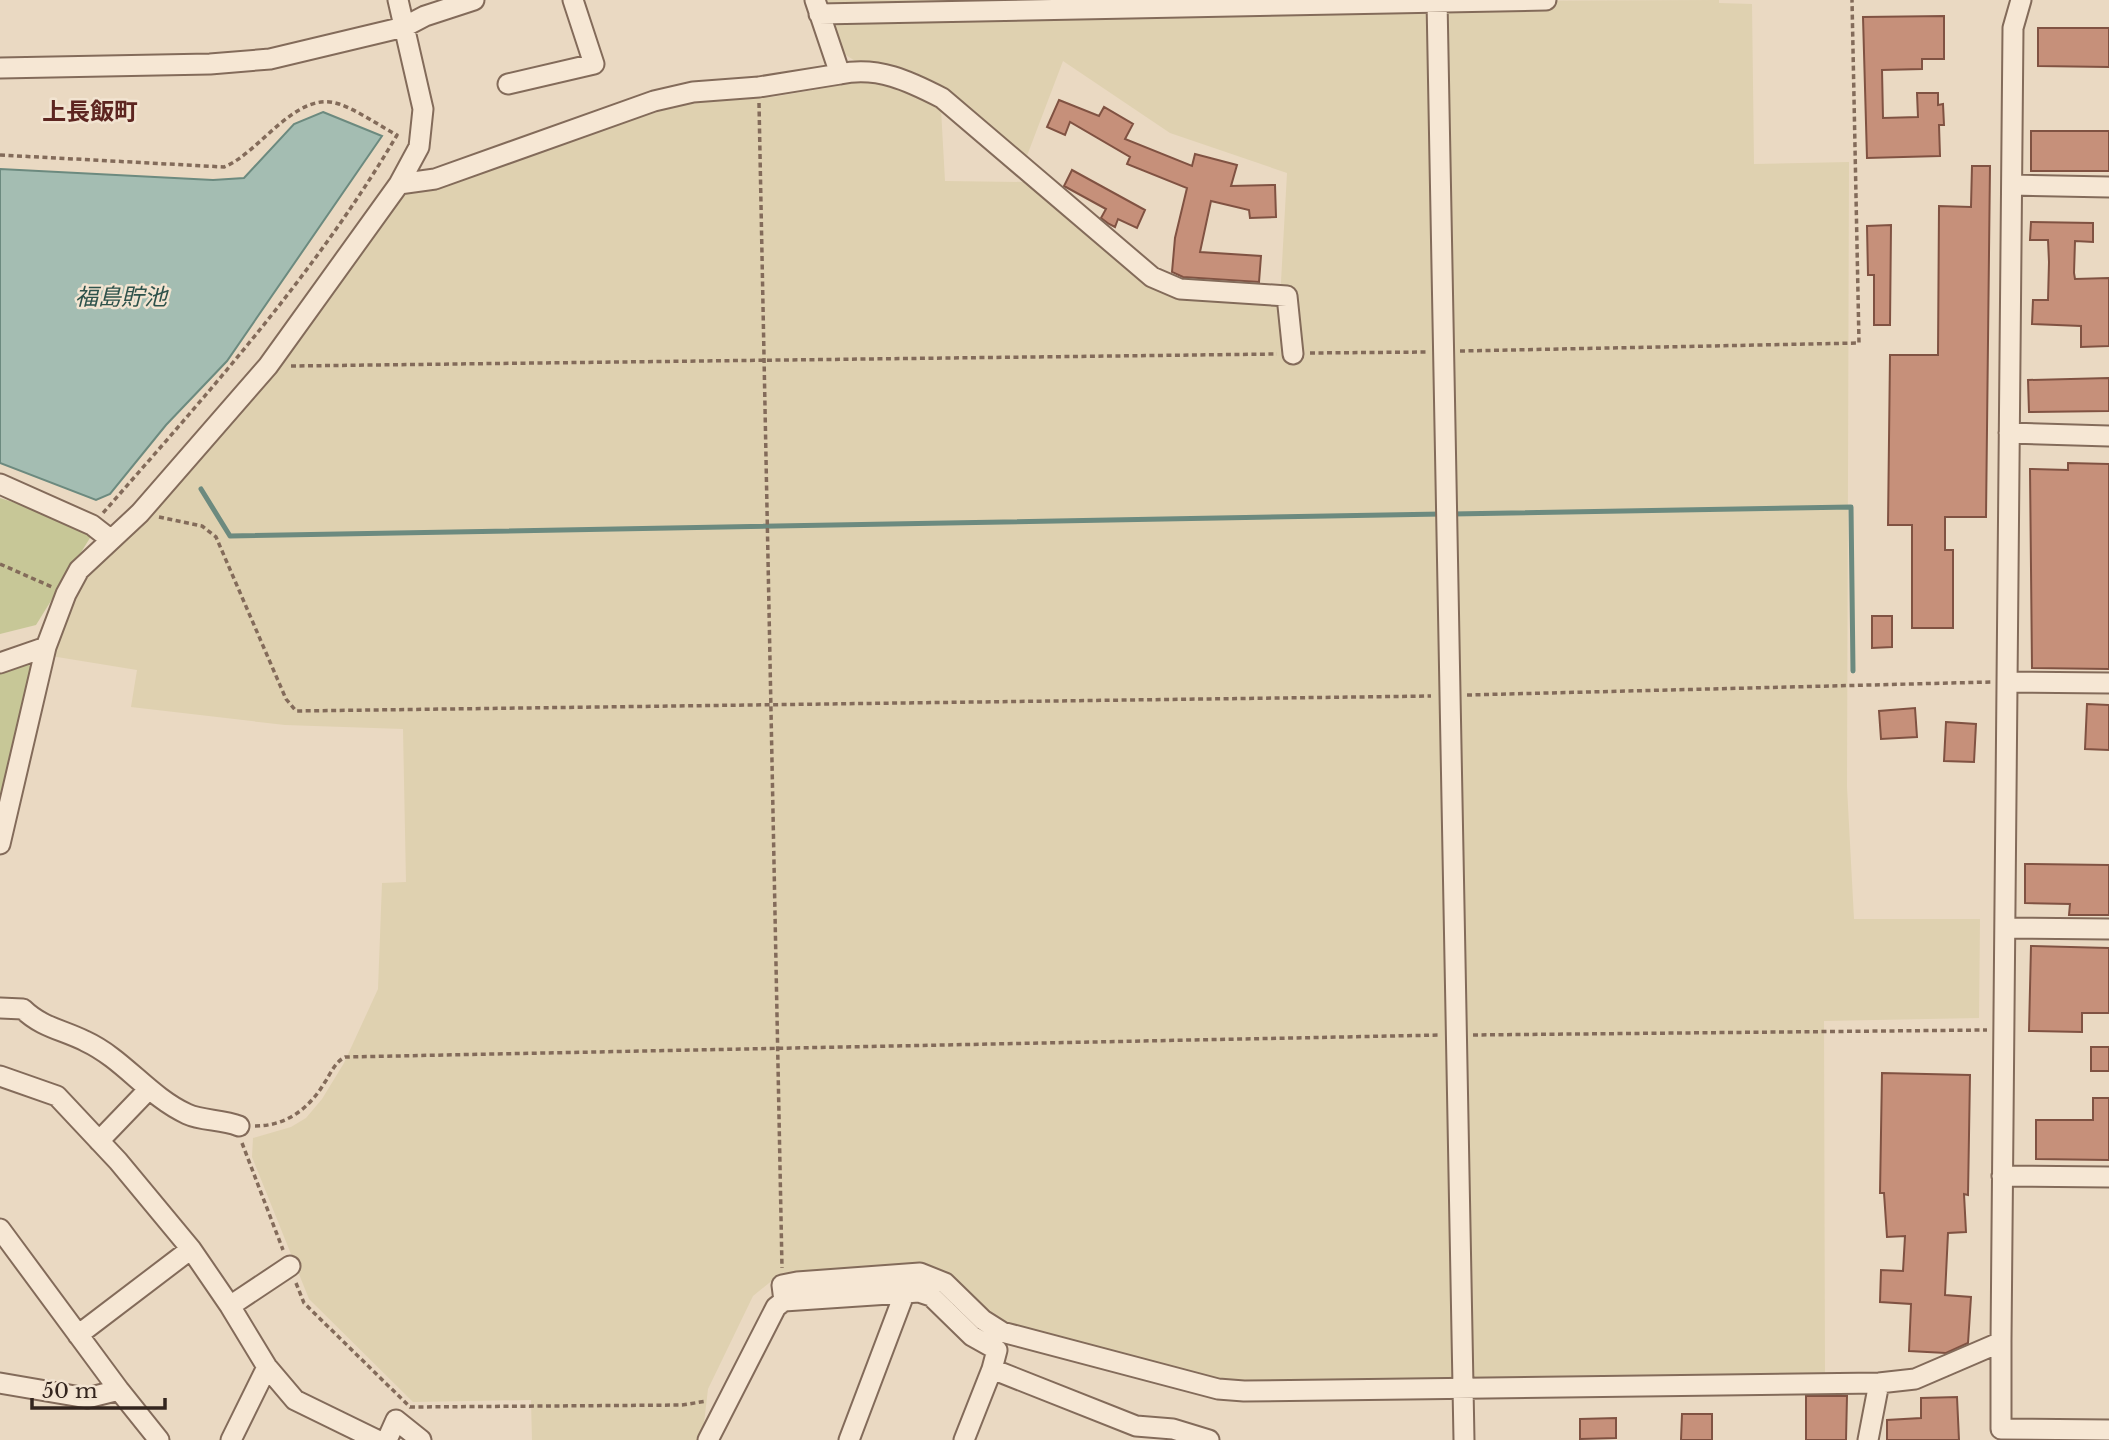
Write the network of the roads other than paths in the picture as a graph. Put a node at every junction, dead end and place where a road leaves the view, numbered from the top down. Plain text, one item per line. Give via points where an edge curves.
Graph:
1 (398, 0) edge
2 (474, 0) edge
3 (573, 0) edge
4 (1546, 0) edge
5 (2021, 0) edge
6 (1437, 2) edge
7 (817, 7) edge
8 (404, 27) junction
9 (0, 68) edge
10 (840, 74) junction
11 (508, 84) dead end
12 (399, 184) junction
13 (2011, 185) junction
14 (2109, 187) edge
15 (1293, 354) road end
16 (2009, 433) junction
17 (2109, 436) edge
18 (0, 484) edge
19 (110, 539) junction
20 (46, 647) junction
21 (0, 663) edge
22 (2008, 682) junction
23 (2109, 683) edge
24 (0, 844) edge
25 (2005, 928) junction
26 (2109, 929) edge
27 (0, 1008) edge
28 (0, 1076) edge
29 (149, 1089) junction
30 (239, 1126) road end
31 (99, 1141) junction
32 (2002, 1176) junction
33 (2109, 1177) edge
34 (0, 1229) edge
35 (191, 1249) junction
36 (290, 1266) road end
37 (905, 1292) junction
38 (783, 1293) junction
39 (230, 1306) junction
40 (78, 1335) junction
41 (2001, 1342) junction
42 (267, 1367) junction
43 (992, 1369) junction
44 (1879, 1382) junction
45 (0, 1383) edge
46 (119, 1390) junction
47 (1464, 1390) junction
48 (2109, 1430) edge
49 (159, 1440) edge
50 (231, 1440) edge
51 (377, 1440) edge
52 (387, 1440) edge
53 (421, 1440) edge
54 (708, 1440) edge
55 (849, 1440) edge
56 (964, 1440) edge
57 (1209, 1440) edge
58 (1464, 1440) edge
59 (1868, 1440) edge

1 - 8 street
2 - 8 street
3 - 11 street via 594,64
4 - 6 street
5 - 13 street via 2013,28
6 - 7 street
6 - 47 street
7 - 10 street
8 - 9 street via 270,59
8 - 12 street via 424,109 419,147
10 - 12 street via 654,101 435,179
10 - 15 street via 859,70 903,78 942,98 1164,284 1287,296
12 - 19 street via 268,366 140,513
13 - 14 street
13 - 16 street
16 - 17 street
16 - 22 street
18 - 19 street via 92,525
19 - 20 street via 79,570
20 - 21 street
20 - 24 street
22 - 23 street
22 - 25 street
25 - 26 street
25 - 32 street
27 - 29 street via 23,1009 36,1022 111,1055
28 - 31 street via 57,1097
29 - 30 street via 190,1116 223,1119
29 - 31 street
31 - 35 street
32 - 33 street
32 - 41 street
34 - 40 street
35 - 39 street
35 - 40 street
36 - 39 street
37 - 38 street
37 - 43 street via 931,1296 972,1336 998,1350
37 - 55 street
38 - 47 street via 920,1273 946,1283 1002,1332 1218,1389
38 - 54 street
39 - 42 street
40 - 46 street
41 - 44 street via 1915,1379
41 - 48 street via 2001,1429
42 - 50 street
42 - 51 street via 295,1400
43 - 56 street
43 - 57 street via 1136,1426 1173,1429
44 - 47 street
44 - 59 street
45 - 46 street via 87,1398
46 - 49 street
47 - 58 street
52 - 53 street via 396,1420

